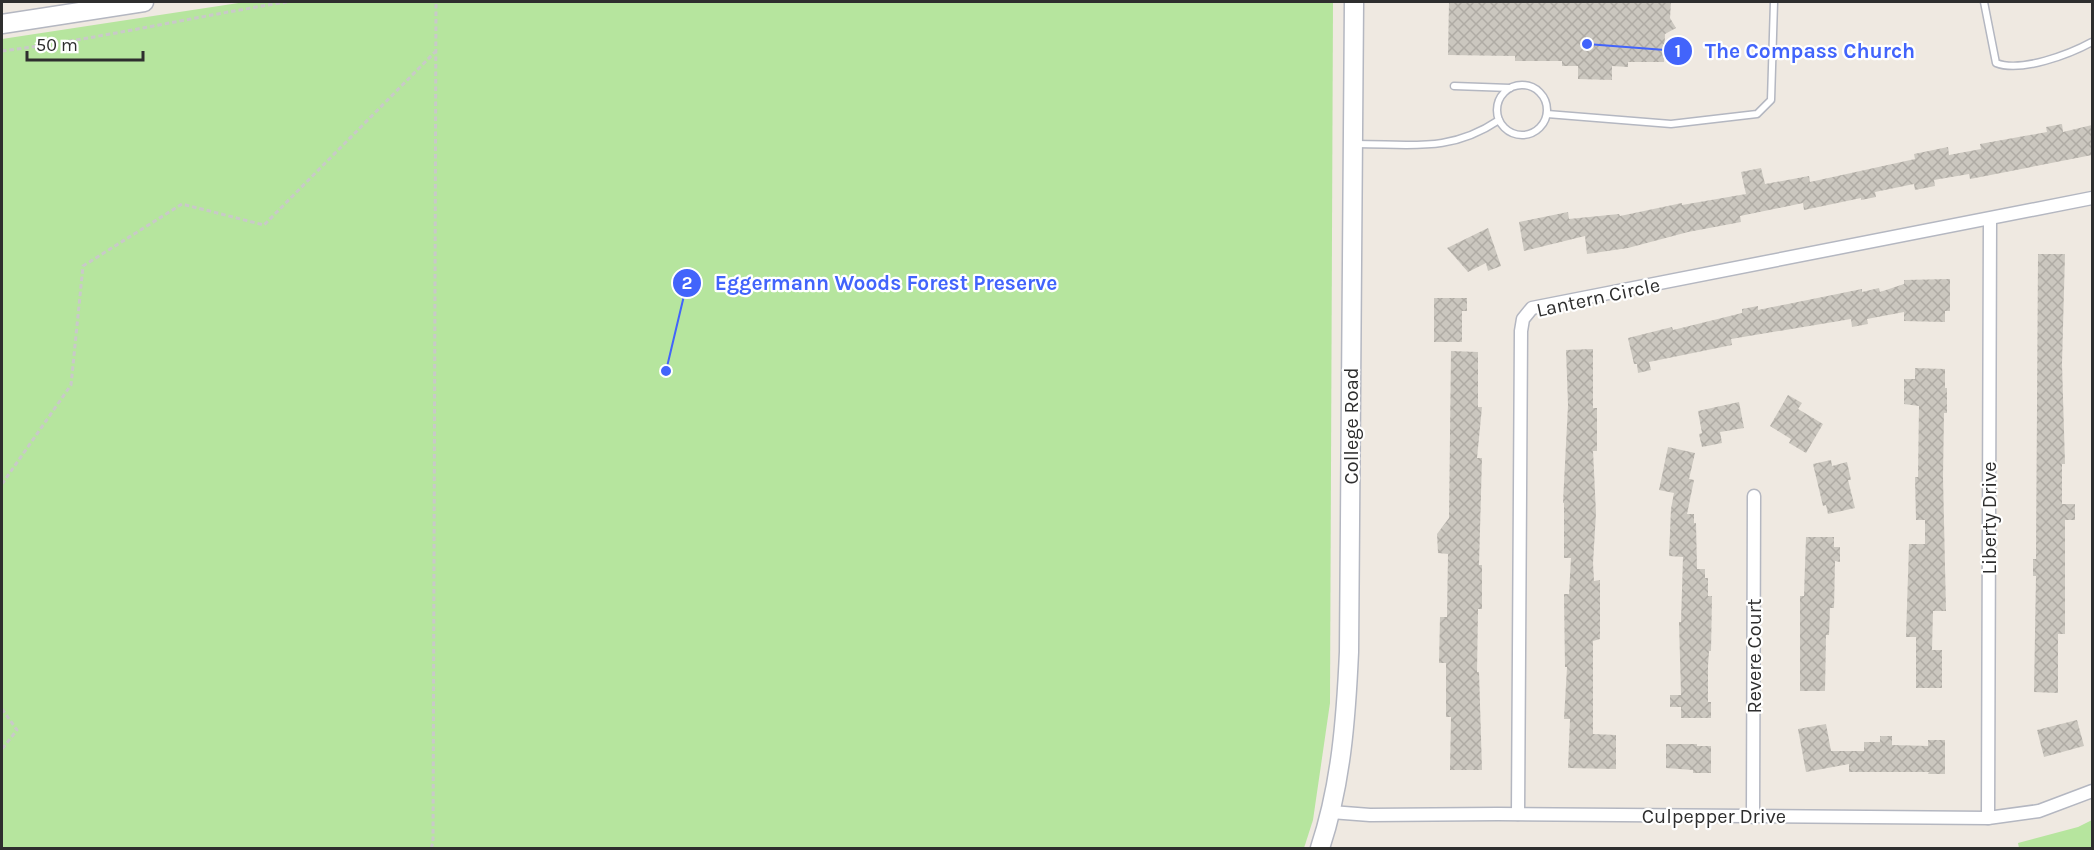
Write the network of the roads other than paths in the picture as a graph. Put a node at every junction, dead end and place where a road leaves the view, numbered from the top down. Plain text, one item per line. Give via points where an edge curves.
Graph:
1 (144, 2) edge
2 (1353, 2) edge
3 (1774, 2) edge
4 (1984, 2) edge
5 (2, 24) edge
6 (2092, 42) edge
7 (1454, 86) dead end
8 (1510, 88) junction
9 (1547, 114) junction
10 (1499, 120) junction
11 (1353, 144) junction
12 (2092, 198) edge
13 (1990, 219) junction
14 (1754, 496) dead end
15 (2092, 791) edge
16 (1331, 812) junction
17 (1518, 814) junction
18 (1753, 817) junction
19 (1988, 818) junction
20 (1320, 849) edge

1 - 5 main road
2 - 11 main road, College Road
3 - 9 lane via 1772,100 1757,114 1671,124
4 - 6 lane via 1996,63 2006,67 2036,63
7 - 8 lane
8 - 9 lane via 1528,86 1537,90 1547,105
8 - 10 lane via 1499,102
9 - 10 lane via 1538,130 1526,135 1507,130
10 - 11 lane via 1462,140 1433,145
11 - 16 main road, College Road via 1349,652 1344,737
12 - 13 street, Lantern Circle
13 - 17 street, Lantern Circle via 1532,308 1525,314 1521,331
13 - 19 street, Liberty Drive
14 - 18 street, Revere Court
15 - 19 street, Culpepper Drive via 2039,811
16 - 17 street, Culpepper Drive
16 - 20 main road, College Road
17 - 18 street, Culpepper Drive
18 - 19 street, Culpepper Drive

